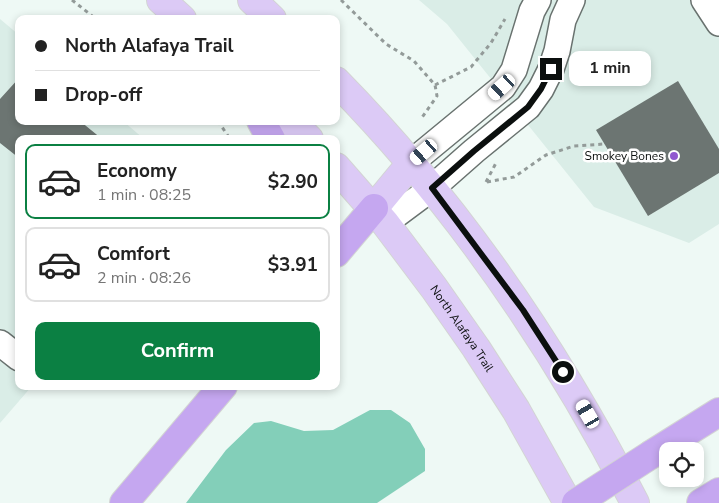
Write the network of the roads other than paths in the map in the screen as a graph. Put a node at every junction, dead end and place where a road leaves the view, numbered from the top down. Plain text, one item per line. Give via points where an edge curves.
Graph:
1 (161, 0) edge
2 (252, 0) edge
3 (538, 0) edge
4 (572, 0) edge
5 (704, 0) edge
6 (178, 15) edge
7 (268, 15) edge
8 (719, 23) edge
9 (340, 85) edge
10 (296, 125) edge
11 (305, 135) edge
12 (412, 162) junction
13 (340, 171) edge
14 (432, 188) junction
15 (380, 216) junction
16 (340, 250) edge
17 (0, 343) edge
18 (15, 355) edge
19 (220, 390) edge
20 (719, 412) edge
21 (719, 492) edge
22 (124, 503) edge
23 (568, 503) edge
24 (576, 503) edge
25 (636, 503) edge
26 (701, 503) edge

1 - 6 main road
2 - 7 main road
3 - 12 street via 514,70 502,87
4 - 14 street via 563,20 551,69 528,107
5 - 8 street
9 - 12 main road
10 - 11 main road
12 - 14 main road
12 - 15 main road
13 - 15 main road, North Alafaya Trail
14 - 15 street
14 - 25 main road via 523,310 562,370
15 - 16 highway
15 - 23 main road, North Alafaya Trail via 476,348 516,410
17 - 18 street
19 - 22 highway
20 - 24 highway, bridge
21 - 26 highway

